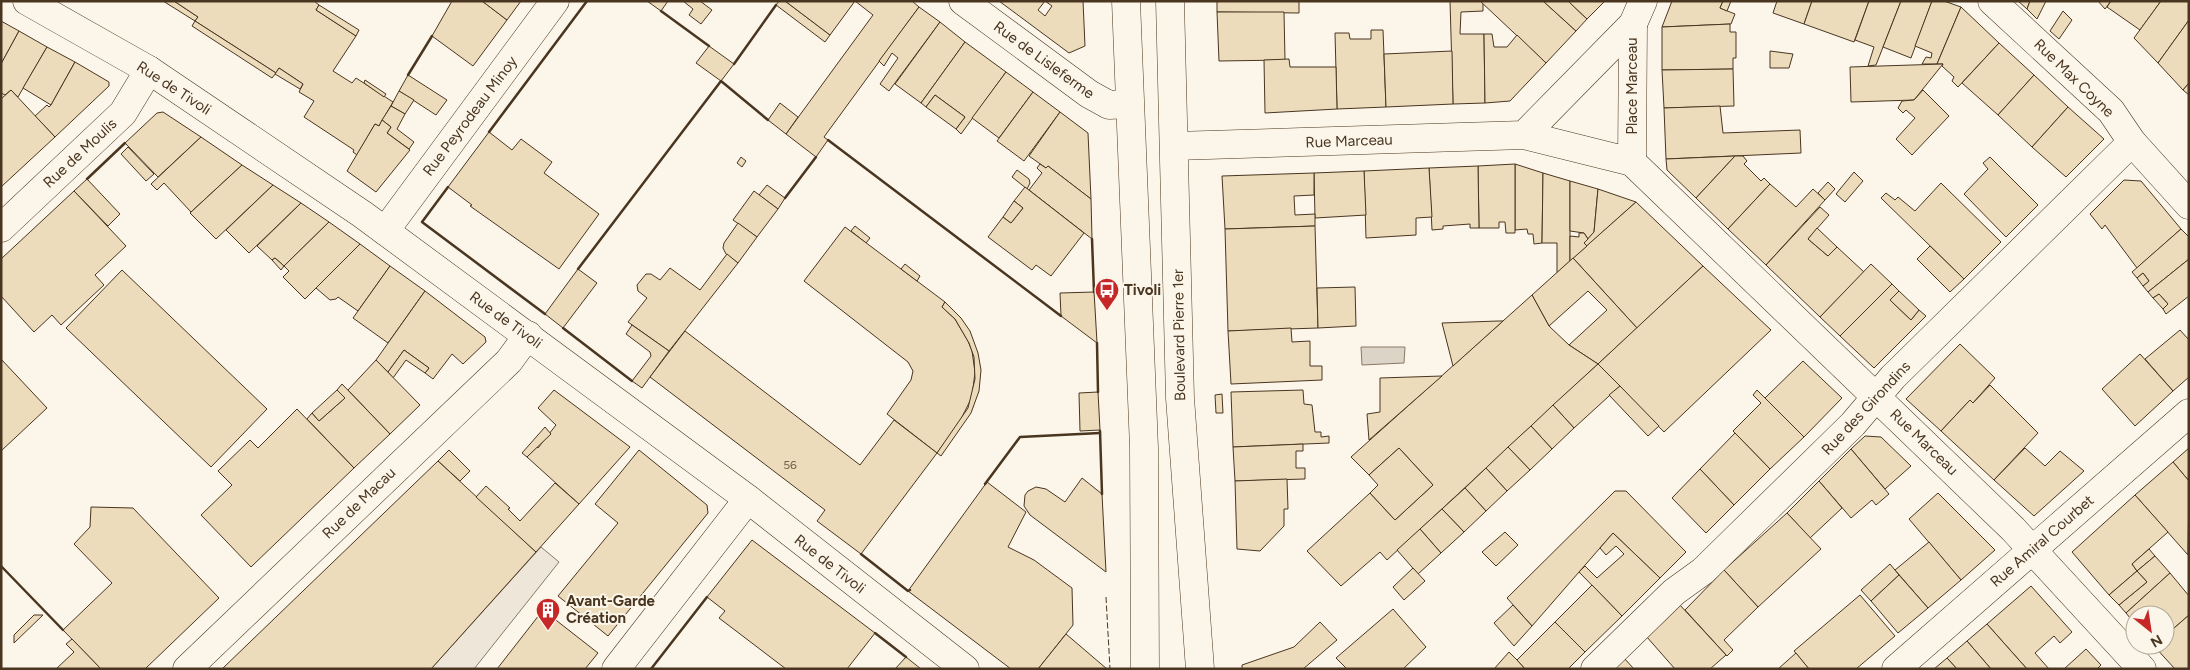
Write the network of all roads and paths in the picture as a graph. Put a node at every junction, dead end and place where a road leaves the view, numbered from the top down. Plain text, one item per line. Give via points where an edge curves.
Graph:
1 (27, 1) edge
2 (555, 1) edge
3 (963, 1) edge
4 (1126, 1) edge
5 (1170, 1) edge
6 (1992, 1) edge
7 (1638, 13) edge
8 (149, 70) junction
9 (1130, 104) junction
10 (1524, 136) junction
11 (2132, 142) junction
12 (1175, 146) junction
13 (1632, 162) junction
14 (2189, 205) edge
15 (1, 228) edge
16 (385, 231) junction
17 (528, 335) junction
18 (1876, 396) junction
19 (2189, 413) edge
20 (748, 499) junction
21 (2032, 549) junction
22 (188, 669) edge
23 (616, 669) edge
24 (966, 669) edge
25 (1145, 669) edge
26 (1200, 669) edge
27 (1595, 669) edge
28 (1896, 669) edge
29 (2142, 669) edge

1 - 8 street, Rue de Tivoli
2 - 16 street, Rue Peyrodeau Minoy
3 - 9 street, Rue de Lisleferme via 1089,94 1108,105
4 - 9 street
5 - 12 street, Boulevard Pierre 1er
6 - 11 street, Rue Max Coyne via 2111,111
7 - 10 street, Place Marceau
7 - 13 street, Place Marceau
8 - 15 street, Rue de Moulis via 123,113
8 - 16 street, Rue de Tivoli
9 - 25 street via 1144,448
10 - 12 street, Rue Marceau
10 - 13 street
11 - 14 street, Rue Max Coyne
11 - 18 street, Rue des Girondins
12 - 26 street, Boulevard Pierre 1er via 1180,398
13 - 18 street, Rue Marceau
16 - 17 street, Rue de Tivoli
17 - 20 street, Rue de Tivoli
17 - 22 street, Rue de Macau via 509,361
18 - 21 street, Rue Marceau
18 - 27 street, Rue des Girondins via 1853,424 1703,571 1674,592
19 - 21 street, Rue Amiral Courbet
20 - 23 street
20 - 24 street, Rue de Tivoli
21 - 28 street, Rue Amiral Courbet
21 - 29 street, Rue Marceau

